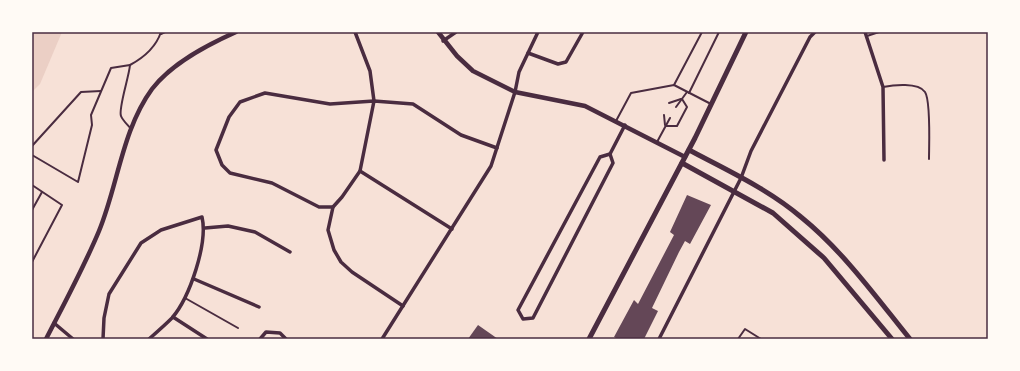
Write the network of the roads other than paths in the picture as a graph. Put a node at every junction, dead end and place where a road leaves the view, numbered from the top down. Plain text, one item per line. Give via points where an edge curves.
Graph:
1 (165, 32) edge
2 (236, 32) edge
3 (355, 32) edge
4 (438, 32) edge
5 (456, 32) edge
6 (538, 32) edge
7 (583, 32) edge
8 (702, 32) edge
9 (718, 32) edge
10 (746, 32) edge
11 (815, 32) edge
12 (880, 32) edge
13 (161, 34) edge
14 (865, 34) edge
15 (443, 41) junction
16 (528, 53) junction
17 (130, 66) junction
18 (674, 85) junction
19 (883, 86) junction
20 (101, 91) junction
21 (515, 92) junction
22 (688, 92) junction
23 (682, 99) junction
24 (374, 101) junction
25 (669, 103) dead end
26 (711, 104) junction
27 (676, 107) dead end
28 (664, 115) dead end
29 (670, 118) dead end
30 (616, 121) junction
31 (625, 125) junction
32 (666, 126) junction
33 (131, 130) junction
34 (657, 142) junction
35 (32, 146) edge
36 (497, 148) junction
37 (689, 150) junction
38 (610, 154) junction
39 (32, 155) edge
40 (685, 157) junction
41 (929, 159) dead end
42 (884, 160) dead end
43 (682, 163) junction
44 (360, 171) junction
45 (741, 178) junction
46 (32, 185) edge
47 (734, 191) junction
48 (42, 192) junction
49 (333, 207) junction
50 (32, 210) edge
51 (205, 228) junction
52 (452, 229) junction
53 (290, 252) dead end
54 (32, 262) edge
55 (194, 279) junction
56 (184, 298) junction
57 (403, 306) junction
58 (259, 307) dead end
59 (173, 317) junction
60 (54, 324) junction
61 (238, 328) dead end
62 (46, 339) edge
63 (73, 339) edge
64 (103, 339) edge
65 (149, 339) edge
66 (207, 339) edge
67 (260, 339) edge
68 (286, 339) edge
69 (382, 339) edge
70 (515, 339) edge
71 (518, 339) edge
72 (589, 339) edge
73 (659, 339) edge
74 (738, 339) edge
75 (762, 339) edge
76 (892, 339) edge
77 (910, 339) edge

1 - 13 lane
2 - 33 street via 214,42 172,69 152,90
3 - 24 street via 370,71
4 - 15 street
5 - 15 street
6 - 16 street
7 - 16 street via 566,62 558,64
8 - 18 lane
9 - 22 lane
10 - 26 main road
11 - 45 street via 810,37 751,151
12 - 14 lane
13 - 17 lane via 141,59
14 - 19 street
15 - 21 street via 472,71
16 - 21 street via 519,72
17 - 20 lane via 111,68
17 - 33 lane via 120,116
18 - 22 lane
18 - 30 lane via 631,93
19 - 41 lane via 905,85 925,92 928,104
19 - 42 street
20 - 35 lane via 81,92
20 - 39 lane via 91,115 92,125 78,182
21 - 30 street via 585,106
21 - 36 street
22 - 23 lane
22 - 26 lane
23 - 25 lane
23 - 27 lane
23 - 32 lane via 686,107 677,126
24 - 36 street via 413,104 461,135
24 - 44 street
24 - 49 street via 330,104 265,93 240,102 221,133 216,150 222,165 230,173 272,183 319,207
26 - 37 main road
28 - 32 lane
29 - 32 lane
30 - 31 street
31 - 34 street
31 - 38 street
32 - 34 lane
33 - 60 street via 99,230
34 - 40 street
36 - 52 street via 491,166
37 - 40 main road
37 - 45 main road
38 - 38 street via 613,163 533,318 523,320 518,310 600,156
40 - 43 main road
43 - 47 main road
43 - 72 main road
44 - 49 street
44 - 52 street
45 - 47 street
45 - 77 main road via 774,196 825,238
46 - 48 lane
47 - 73 street
47 - 76 main road via 773,213 824,258
48 - 50 lane
48 - 54 lane via 62,206
49 - 57 street via 328,230 341,262
51 - 53 street via 228,226 255,232
51 - 55 street
51 - 64 street via 202,217 161,230 141,243 109,294
52 - 57 street
55 - 56 street
55 - 58 street
56 - 59 street
56 - 61 lane
57 - 69 street
59 - 65 street
59 - 66 street
60 - 62 street
60 - 63 street
67 - 68 street via 266,332 280,334
70 - 71 lane
74 - 75 lane via 744,329

